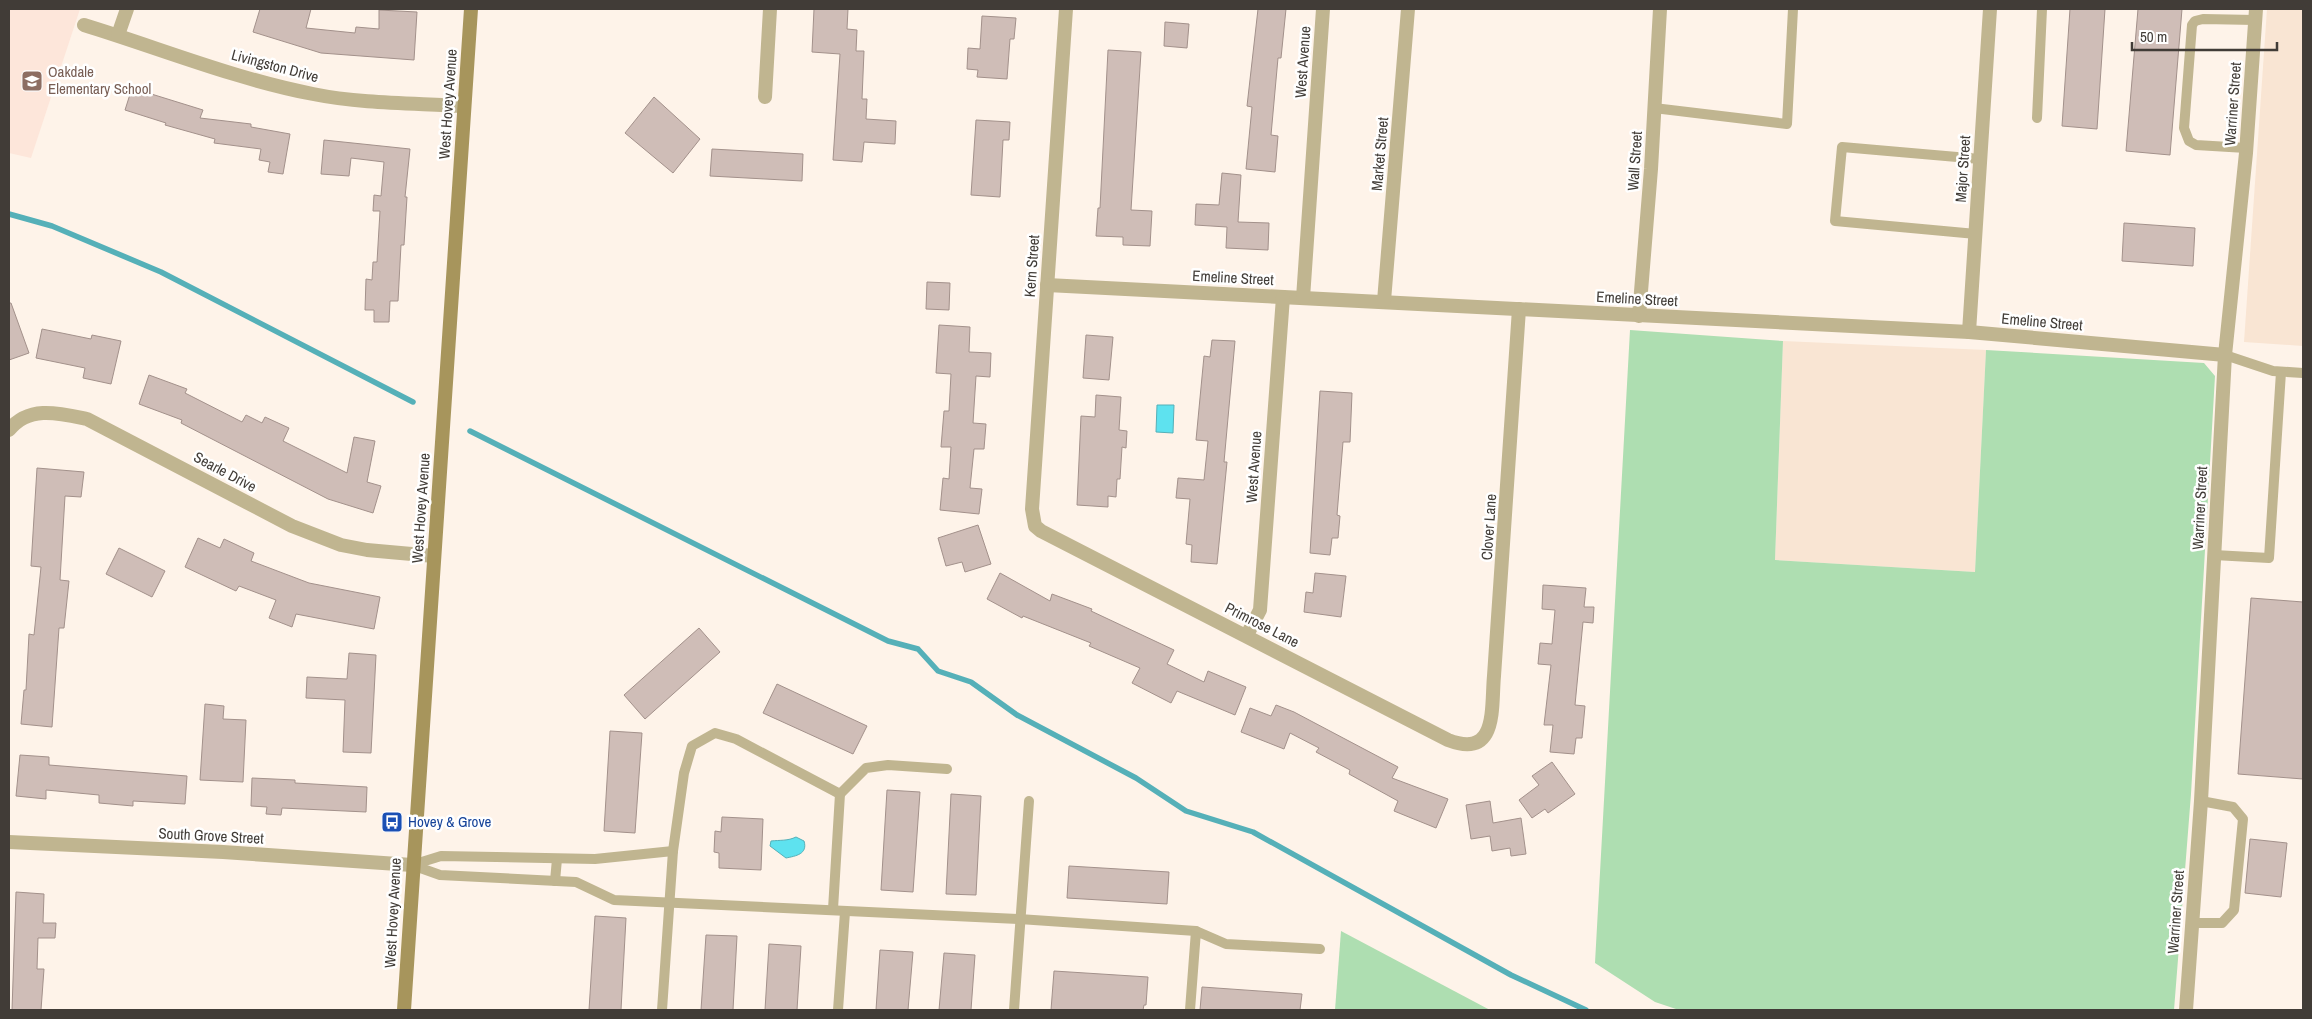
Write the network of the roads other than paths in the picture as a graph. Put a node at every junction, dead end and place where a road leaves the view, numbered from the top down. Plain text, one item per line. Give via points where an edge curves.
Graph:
1 (127, 9) edge
2 (471, 9) edge
3 (770, 9) edge
4 (1066, 9) edge
5 (1323, 9) edge
6 (1408, 9) edge
7 (1660, 9) edge
8 (1793, 9) edge
9 (1990, 9) edge
10 (2042, 9) edge
11 (2255, 14) edge
12 (84, 25) dead end
13 (118, 35) junction
14 (765, 98) dead end
15 (464, 106) junction
16 (1654, 108) junction
17 (2037, 118) dead end
18 (2246, 148) junction
19 (1980, 159) junction
20 (1976, 234) junction
21 (1048, 285) junction
22 (1283, 297) junction
23 (1303, 298) junction
24 (1384, 301) junction
25 (1519, 309) junction
26 (1639, 316) junction
27 (1970, 332) junction
28 (2225, 355) junction
29 (2282, 372) junction
30 (2303, 373) edge
31 (9, 430) edge
32 (1035, 526) joint
33 (2214, 555) junction
34 (434, 556) junction
35 (1247, 635) junction
36 (1477, 743) joint
37 (947, 769) dead end
38 (840, 794) junction
39 (1029, 801) dead end
40 (2201, 801) junction
41 (9, 842) edge
42 (673, 851) junction
43 (557, 859) junction
44 (412, 866) junction
45 (556, 881) junction
46 (671, 903) junction
47 (833, 910) junction
48 (845, 912) junction
49 (1019, 919) junction
50 (2192, 923) junction
51 (1196, 931) junction
52 (1320, 950) dead end
53 (404, 1010) edge
54 (662, 1010) edge
55 (838, 1010) edge
56 (1014, 1010) edge
57 (1190, 1010) edge
58 (2186, 1010) edge

1 - 13 street
2 - 15 main road, West Hovey Avenue
3 - 14 street
4 - 21 street, Kern Street
5 - 23 street, West Avenue
6 - 24 street, Market Street
7 - 16 street, Wall Street
8 - 16 lane via 1787,124
9 - 19 street, Major Street
10 - 17 lane
11 - 18 street, Warriner Street
11 - 18 lane via 2195,21 2184,128 2189,141 2196,145
12 - 13 street, Livingston Drive
13 - 15 street, Livingston Drive via 255,80 312,94
15 - 34 main road, West Hovey Avenue
16 - 26 street, Wall Street
18 - 28 street, Warriner Street
19 - 20 street, Major Street
19 - 20 lane via 1842,146 1835,221
20 - 27 street, Major Street
21 - 22 street, Emeline Street
21 - 32 street, Kern Street via 1032,509
22 - 23 street, Emeline Street
22 - 35 street, West Avenue via 1260,610
23 - 24 street, Emeline Street
24 - 25 street, Emeline Street
25 - 26 street, Emeline Street
25 - 36 street, Clover Lane via 1489,728 1485,738
26 - 27 street, Emeline Street
27 - 28 street, Emeline Street
28 - 29 lane
28 - 33 street, Warriner Street
29 - 30 lane
29 - 33 lane via 2269,558
31 - 34 street, Searle Drive via 16,422 37,413 55,412 86,419 326,541 367,550
32 - 35 street, Primrose Lane
33 - 40 street, Warriner Street
34 - 44 main road, West Hovey Avenue
35 - 36 street, Primrose Lane via 1448,740 1460,745
37 - 38 lane via 888,765 866,768
38 - 42 lane via 736,739 715,733 692,746 684,773
38 - 47 lane
39 - 49 lane
40 - 50 street, Warriner Street
40 - 50 lane via 2233,807 2243,820 2234,910 2222,923
41 - 44 street, South Grove Street via 223,852
42 - 43 lane via 595,859
42 - 46 lane
43 - 44 lane via 440,856
43 - 45 lane
44 - 45 lane via 440,875
44 - 53 main road, West Hovey Avenue
45 - 46 lane via 576,882 614,900
46 - 47 lane
46 - 54 lane
47 - 48 lane
48 - 49 lane
48 - 55 lane
49 - 51 lane
49 - 56 lane
50 - 58 street, Warriner Street
51 - 52 lane via 1226,944
51 - 57 lane

